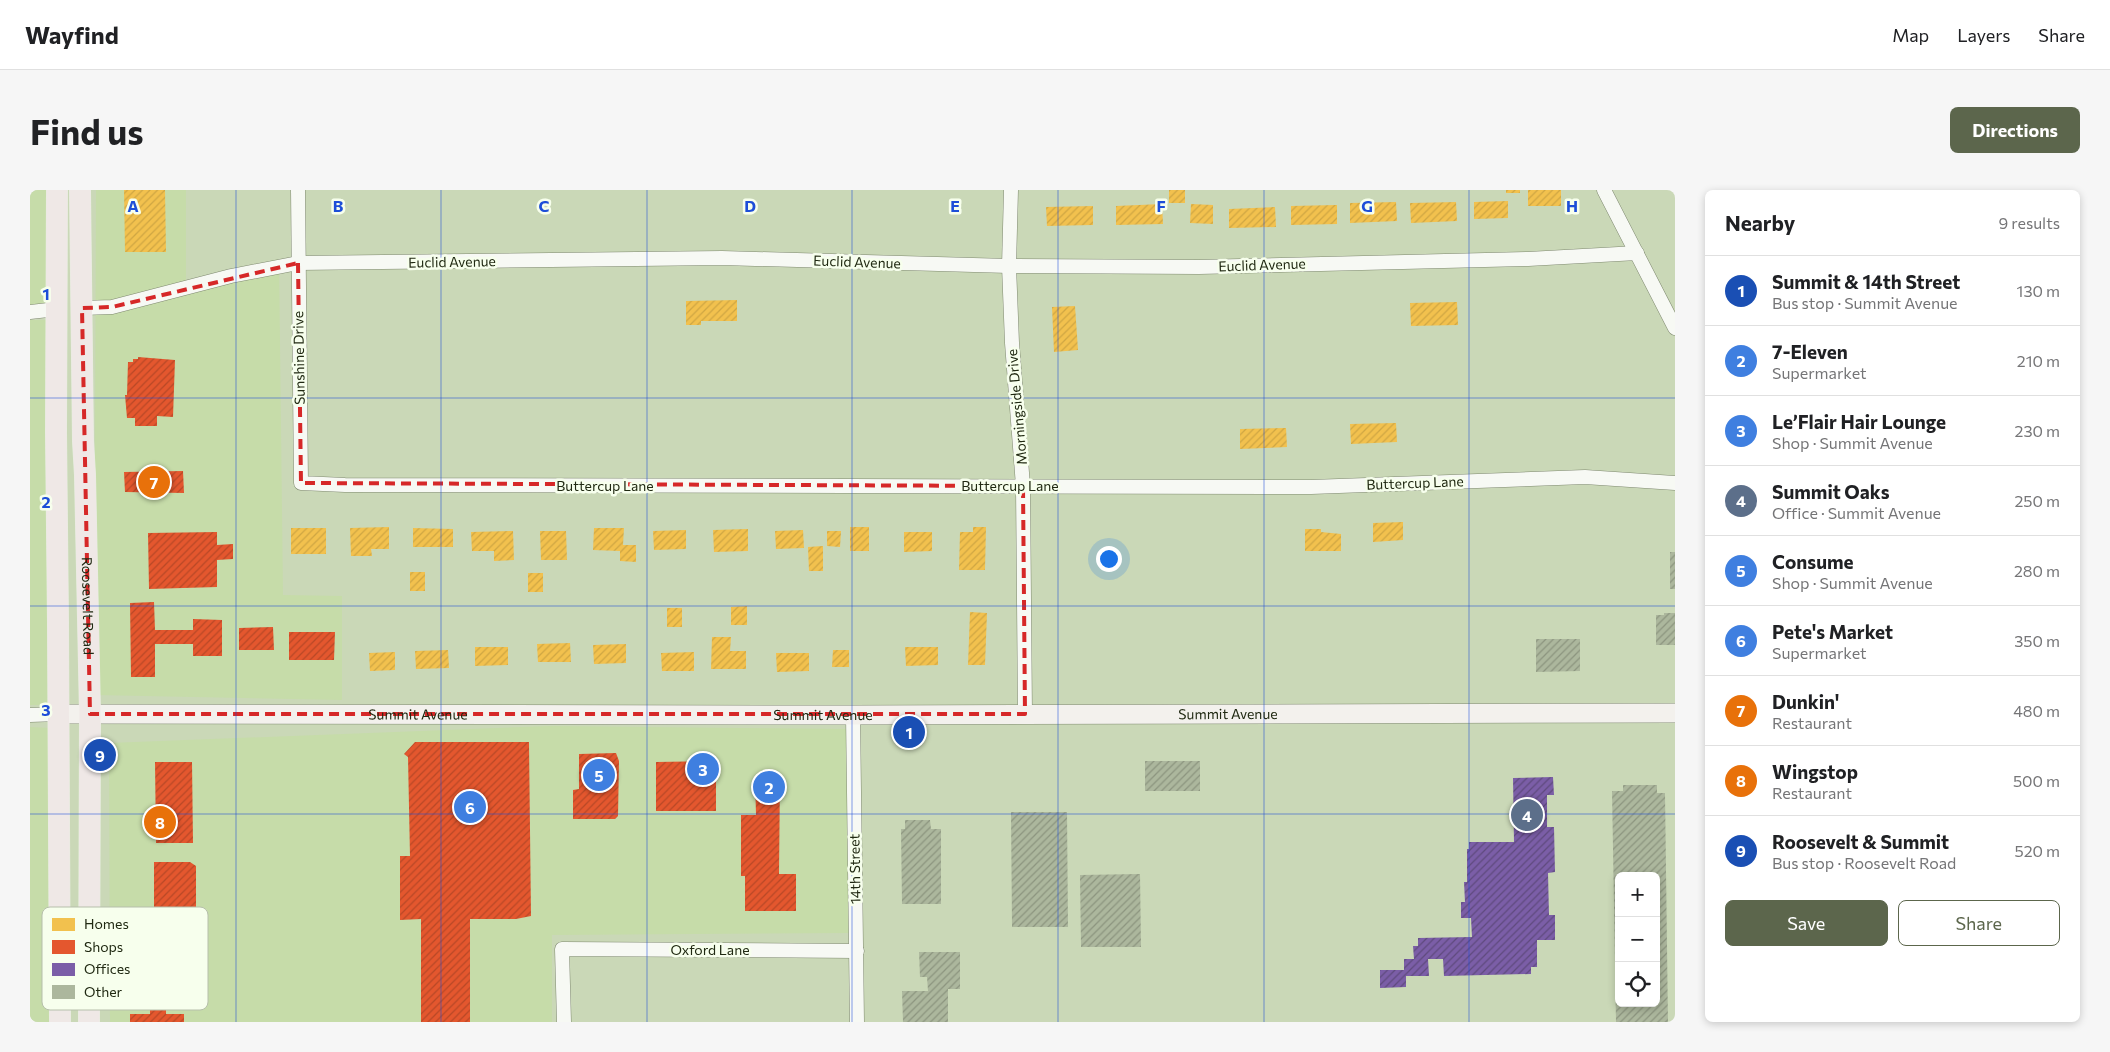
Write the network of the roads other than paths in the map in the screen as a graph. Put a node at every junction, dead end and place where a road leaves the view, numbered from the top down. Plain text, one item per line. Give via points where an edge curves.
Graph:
1 (58, 190) edge
2 (80, 190) edge
3 (298, 190) edge
4 (1011, 190) edge
5 (1604, 190) edge
6 (1637, 253) junction
7 (298, 263) junction
8 (1009, 266) junction
9 (82, 308) junction
10 (56, 310) junction
11 (30, 312) edge
12 (1675, 328) edge
13 (1675, 483) edge
14 (344, 485) joint
15 (1024, 486) junction
16 (1675, 713) edge
17 (30, 714) edge
18 (59, 714) junction
19 (90, 714) junction
20 (1025, 714) junction
21 (853, 715) junction
22 (60, 907) edge
23 (89, 907) edge
24 (857, 951) junction
25 (564, 1022) edge
26 (857, 1022) edge

1 - 10 main road
2 - 9 main road, Roosevelt Road
3 - 7 street, Sunshine Drive
4 - 8 street, Morningside Drive
5 - 6 street
6 - 8 street, Euclid Avenue via 1528,259 1199,267
6 - 12 street
7 - 8 street, Euclid Avenue via 722,258
7 - 9 street, Euclid Avenue via 231,276 112,307
7 - 14 street, Sunshine Drive via 301,483
8 - 15 street, Morningside Drive
9 - 19 main road, Roosevelt Road
10 - 11 street
10 - 18 main road
13 - 15 street, Buttercup Lane via 1585,477 1311,487
14 - 15 street, Buttercup Lane
15 - 20 street, Morningside Drive
16 - 20 main road, Summit Avenue
17 - 18 street, Summit Avenue
18 - 19 main road, Summit Avenue
18 - 22 main road
19 - 21 main road, Summit Avenue
19 - 23 main road, Roosevelt Road
20 - 21 main road, Summit Avenue
21 - 24 street, 14th Street
24 - 25 street, Oxford Lane via 562,949
24 - 26 street, 14th Street

